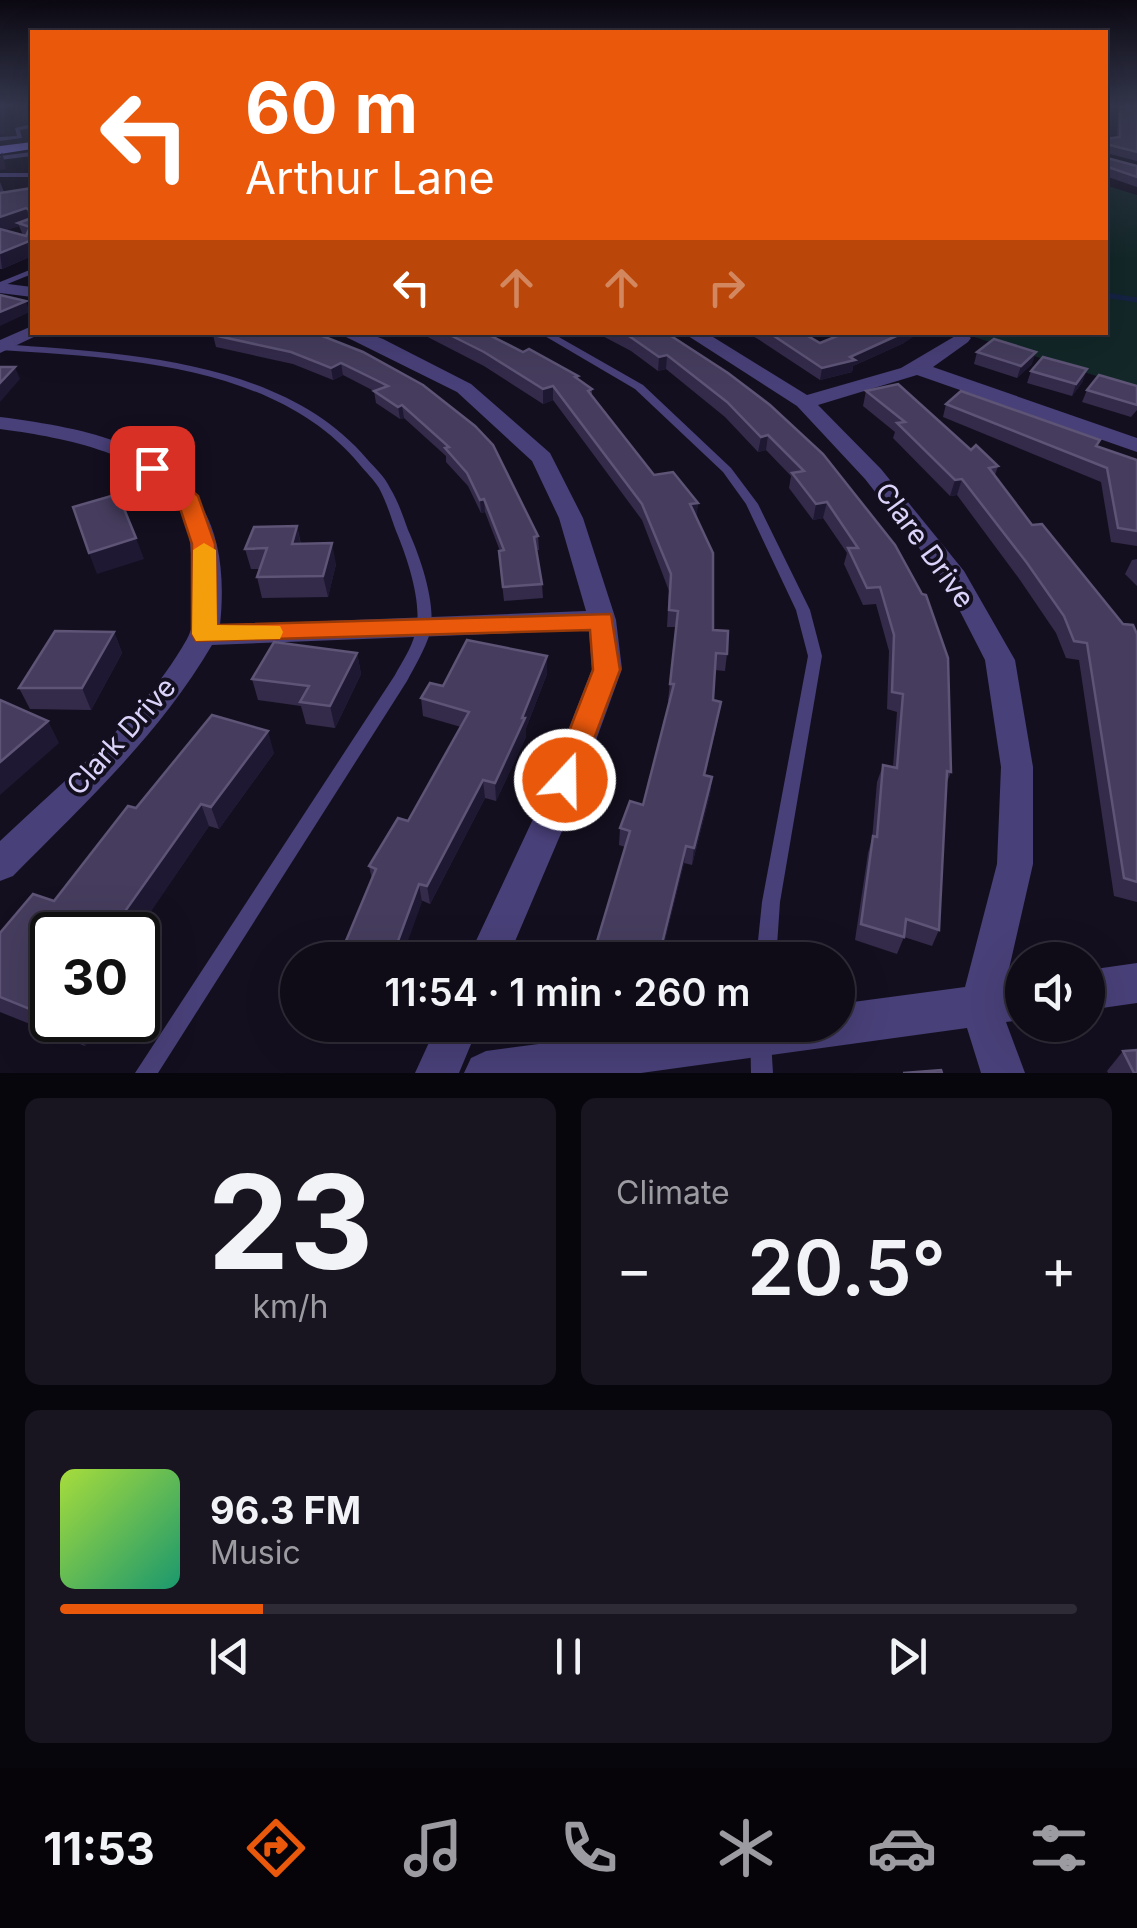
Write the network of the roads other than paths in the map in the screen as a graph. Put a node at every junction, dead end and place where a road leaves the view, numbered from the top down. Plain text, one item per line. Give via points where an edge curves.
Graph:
1 (30, 174) edge
2 (0, 175) edge
3 (30, 272) edge
4 (1, 288) edge
5 (30, 292) edge
6 (30, 332) edge
7 (354, 335) edge
8 (547, 335) edge
9 (696, 335) edge
10 (962, 338) dead end
11 (0, 347) edge
12 (916, 368) junction
13 (804, 402) junction
14 (0, 423) edge
15 (1137, 445) edge
16 (602, 620) junction
17 (425, 627) junction
18 (205, 634) junction
19 (0, 865) edge
20 (494, 942) edge
21 (768, 942) edge
22 (1137, 984) edge
23 (1105, 988) edge
24 (1005, 1002) edge
25 (980, 1006) junction
26 (855, 1023) edge
27 (450, 1042) edge
28 (760, 1045) edge
29 (146, 1073) edge
30 (436, 1073) edge
31 (486, 1073) edge
32 (1004, 1073) edge

1 - 2 lane
3 - 4 lane
4 - 5 street
6 - 11 street
7 - 16 street via 464,388 542,458 572,518
8 - 21 lane via 640,387 726,470 752,504 804,610 815,656
9 - 13 street, Clare Drive
10 - 12 street
11 - 17 lane via 194,368 284,397 322,422 364,460 400,513
12 - 13 street
12 - 15 street
13 - 25 street, Clare Drive via 873,474 955,577 1000,660 1018,767 1015,864
14 - 18 street via 97,440 152,468 187,496 204,544
16 - 17 street
16 - 20 street via 607,670
17 - 18 street
17 - 29 lane via 402,676
18 - 19 street, Clark Drive via 145,718
22 - 23 street
24 - 25 street
25 - 26 street
25 - 32 street
27 - 30 street
28 - 31 street

